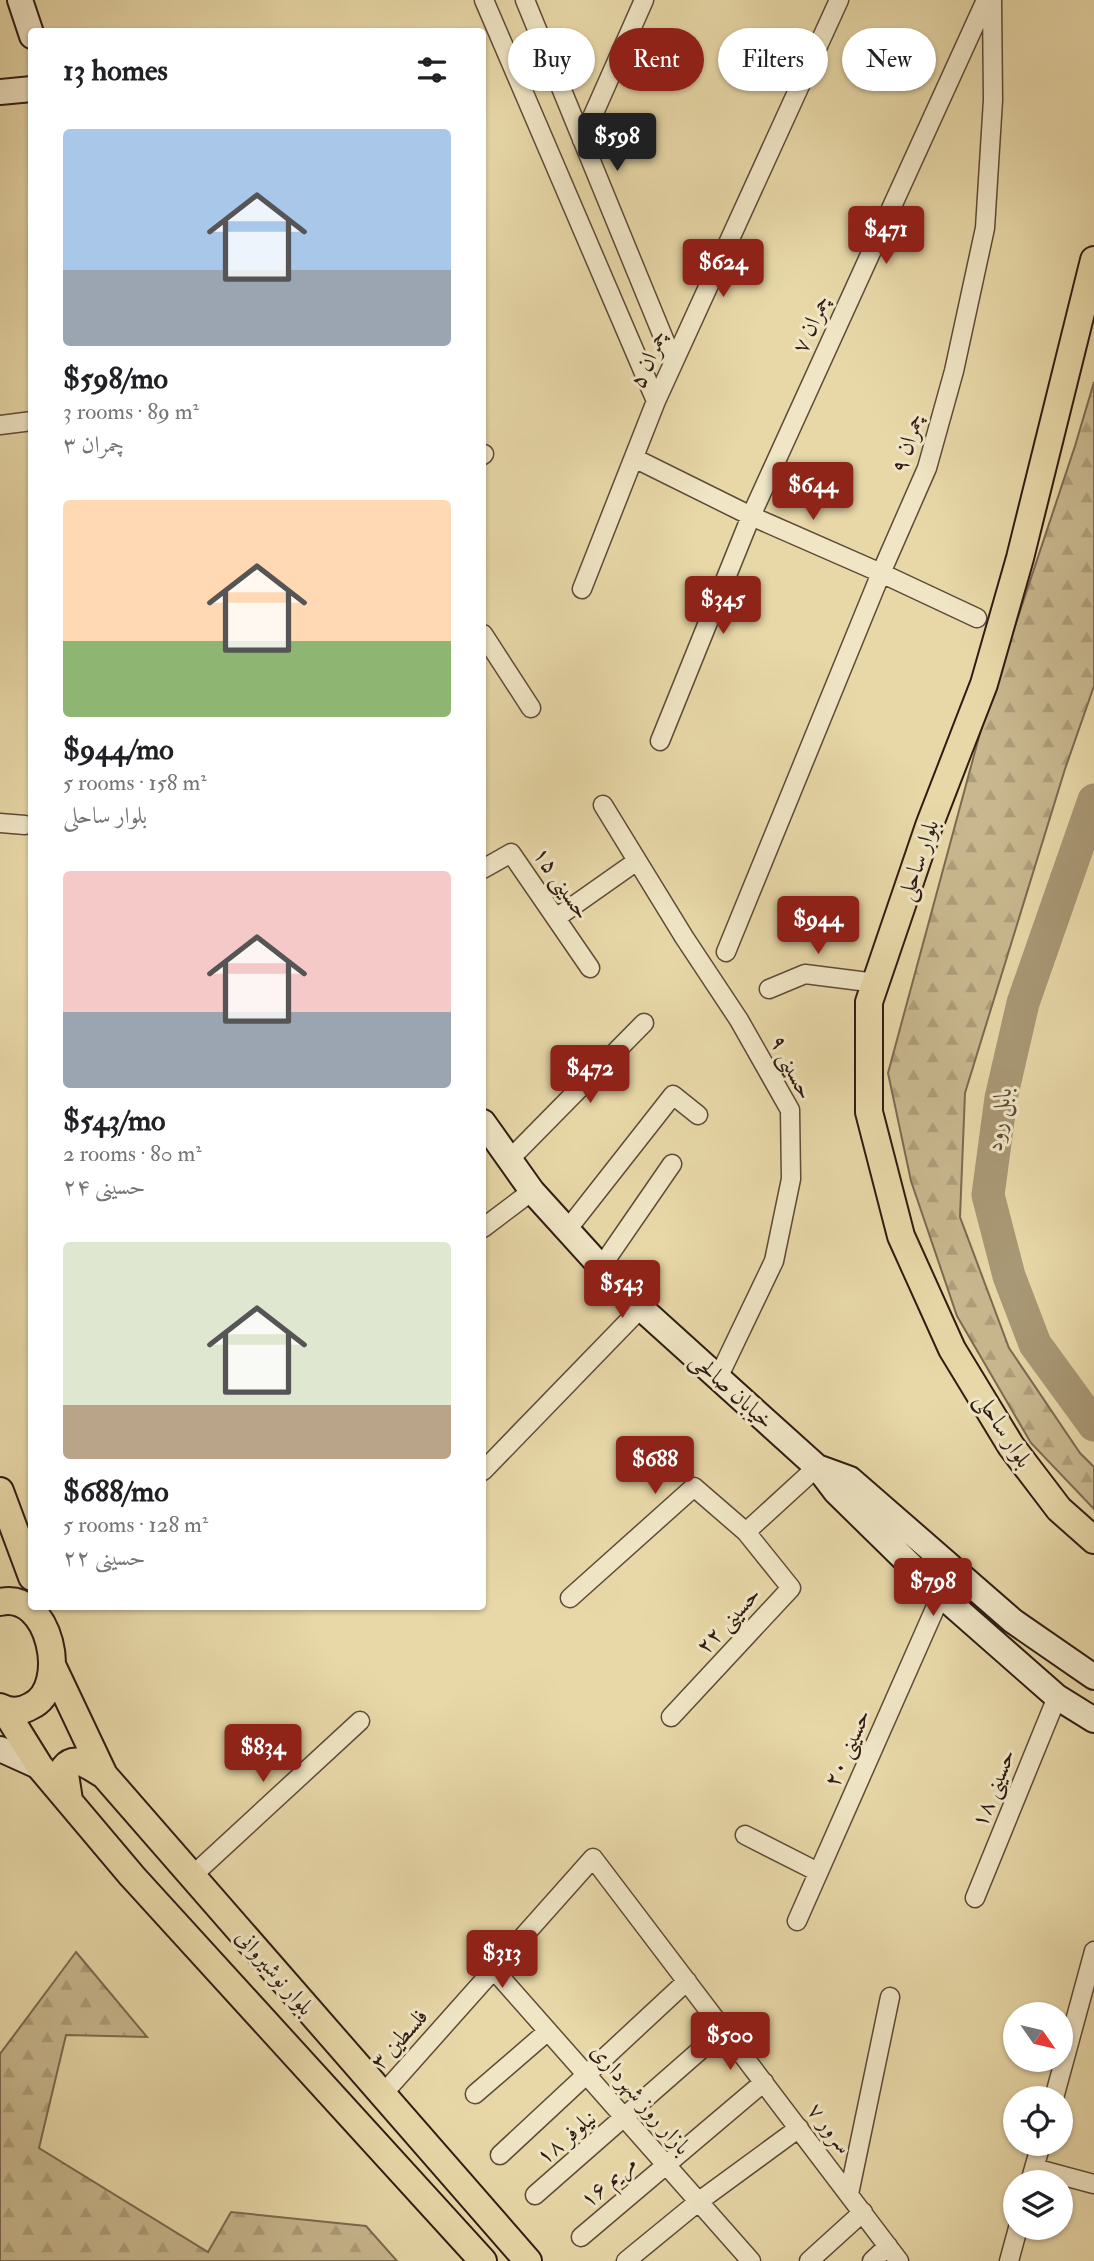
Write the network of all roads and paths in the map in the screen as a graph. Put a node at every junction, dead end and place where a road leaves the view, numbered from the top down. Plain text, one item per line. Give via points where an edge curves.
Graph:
1 (20, 0) edge
2 (484, 0) edge
3 (525, 0) edge
4 (644, 0) edge
5 (839, 0) edge
6 (986, 0) edge
7 (992, 0) edge
8 (29, 28) edge
9 (28, 89) edge
10 (0, 92) edge
11 (582, 140) junction
12 (1094, 260) edge
13 (673, 361) junction
14 (656, 401) junction
15 (28, 422) edge
16 (0, 425) edge
17 (634, 458) junction
18 (751, 516) junction
19 (881, 573) junction
20 (582, 589) dead end
21 (977, 618) dead end
22 (486, 639) edge
23 (531, 708) dead end
24 (660, 741) dead end
25 (603, 806) dead end
26 (0, 823) edge
27 (25, 825) dead end
28 (637, 861) junction
29 (486, 867) edge
30 (556, 918) junction
31 (726, 951) dead end
32 (590, 968) dead end
33 (876, 983) junction
34 (769, 989) dead end
35 (644, 1023) dead end
36 (698, 1115) dead end
37 (486, 1126) edge
38 (509, 1160) junction
39 (673, 1164) dead end
40 (532, 1191) junction
41 (486, 1226) edge
42 (567, 1230) junction
43 (601, 1267) junction
44 (641, 1308) junction
45 (718, 1378) junction
46 (817, 1467) junction
47 (486, 1468) edge
48 (0, 1491) edge
49 (746, 1532) junction
50 (1094, 1540) edge
51 (28, 1566) edge
52 (941, 1595) junction
53 (570, 1598) dead end
54 (0, 1602) edge
55 (28, 1607) edge
56 (41, 1616) edge
57 (52, 1665) junction
58 (1094, 1678) edge
59 (1057, 1697) junction
60 (2, 1708) edge
61 (671, 1717) dead end
62 (1094, 1720) edge
63 (360, 1721) dead end
64 (0, 1749) edge
65 (40, 1767) junction
66 (104, 1775) junction
67 (70, 1802) junction
68 (745, 1835) dead end
69 (593, 1858) joint
70 (818, 1872) junction
71 (192, 1876) junction
72 (975, 1898) dead end
73 (797, 1921) dead end
74 (1094, 1951) edge
75 (494, 1970) junction
76 (687, 1981) junction
77 (890, 1997) dead end
78 (548, 2031) junction
79 (722, 2031) junction
80 (587, 2075) junction
81 (764, 2082) junction
82 (1057, 2086) edge
83 (475, 2094) dead end
84 (382, 2095) junction
85 (625, 2119) junction
86 (799, 2128) junction
87 (500, 2155) dead end
88 (665, 2164) junction
89 (1073, 2181) edge
90 (1094, 2184) edge
91 (849, 2194) junction
92 (535, 2195) dead end
93 (698, 2202) junction
94 (863, 2212) junction
95 (581, 2237) dead end
96 (1015, 2240) edge
97 (888, 2246) junction
98 (483, 2261) edge
99 (528, 2261) edge
100 (626, 2261) edge
101 (751, 2261) edge
102 (809, 2261) edge
103 (872, 2261) edge
104 (900, 2261) edge
105 (1009, 2261) edge

1 - 8 main road
2 - 14 street
3 - 11 street
4 - 11 street
5 - 13 street, چمران ۵
6 - 18 street, چمران ۷
7 - 19 street, چمران ۹ via 993,100 985,228 927,468
9 - 10 main road
11 - 13 street
12 - 33 main road, بلوار ساحلی via 984,684 929,825
13 - 14 street, چمران ۵
14 - 17 street, چمران ۵
15 - 16 street
17 - 18 street
17 - 20 street, چمران ۵
18 - 19 street
18 - 24 street, چمران ۷
19 - 21 street
19 - 31 street, چمران ۹
22 - 23 street
25 - 28 street, حسینی ٩
26 - 27 street
28 - 30 street
28 - 45 street, حسینی ٩ via 740,1020 790,1110 791,1179 774,1261
29 - 30 street, حسینی ۱۵ via 512,853
30 - 32 street, حسینی ۱۵
33 - 34 street via 805,974
33 - 50 main road, بلوار ساحلی via 869,1002 869,1112 901,1236 952,1349 1011,1446 1059,1509
35 - 38 street
36 - 42 street via 673,1095
37 - 38 main road, خيابان صالحی
38 - 40 main road, خيابان صالحی
39 - 43 street
40 - 41 street
40 - 42 main road, خيابان صالحی
42 - 43 main road, خيابان صالحی
43 - 44 main road, خيابان صالحی
44 - 45 main road, خيابان صالحی
44 - 47 street
45 - 46 main road, خيابان صالحی
46 - 49 street
46 - 52 main road, خيابان صالحی via 836,1492
46 - 58 main road, خيابان صالحی via 850,1479 1013,1621
48 - 51 main road
49 - 53 street via 694,1487
49 - 61 street, حسینی ۲۲ via 791,1588
52 - 59 main road, خيابان صالحی
52 - 70 street, حسینی ٢٠
54 - 55 main road via 20,1602
56 - 57 main road
57 - 60 main road via 47,1691 36,1704 21,1712
57 - 66 main road, بلوار نوشیروانی
59 - 62 main road, خيابان صالحی
59 - 72 street, حسینی ۱۸
60 - 65 main road, بلوار نوشیروانی
63 - 71 street
64 - 65 main road
65 - 67 main road, بلوار نوشیروانی
66 - 67 main road via 82,1762 68,1763 64,1768
66 - 71 main road, بلوار نوشیروانی
67 - 98 main road, بلوار نوشیروانی
68 - 70 street
69 - 75 street, فلسطین ۳
69 - 76 street, سرور ۷
70 - 73 street, حسینی ٢٠
71 - 84 main road, بلوار نوشیروانی
74 - 82 street
75 - 78 street, بازار روز شهرداری
75 - 84 street, فلسطین ۳
76 - 79 street, سرور ۷
76 - 80 street
77 - 91 street
78 - 80 street, بازار روز شهرداری
78 - 83 street
79 - 81 street, سرور ۷
79 - 85 street, نیلوفر ۱۸
80 - 85 street, بازار روز شهرداری
80 - 87 street
81 - 86 street, سرور ۷
81 - 88 street, مریم ۱۶
84 - 99 main road, بلوار نوشیروانی
85 - 88 street, بازار روز شهرداری
85 - 92 street, نیلوفر ۱۸
86 - 91 street, سرور ۷
86 - 93 street
88 - 93 street, بازار روز شهرداری
88 - 95 street, مریم ۱۶
89 - 90 street
91 - 94 street, سرور ۷
93 - 100 street
93 - 101 street, بازار روز شهرداری
94 - 97 street, سرور ۷
94 - 102 street
96 - 105 street
97 - 103 street
97 - 104 street, سرور ۷

